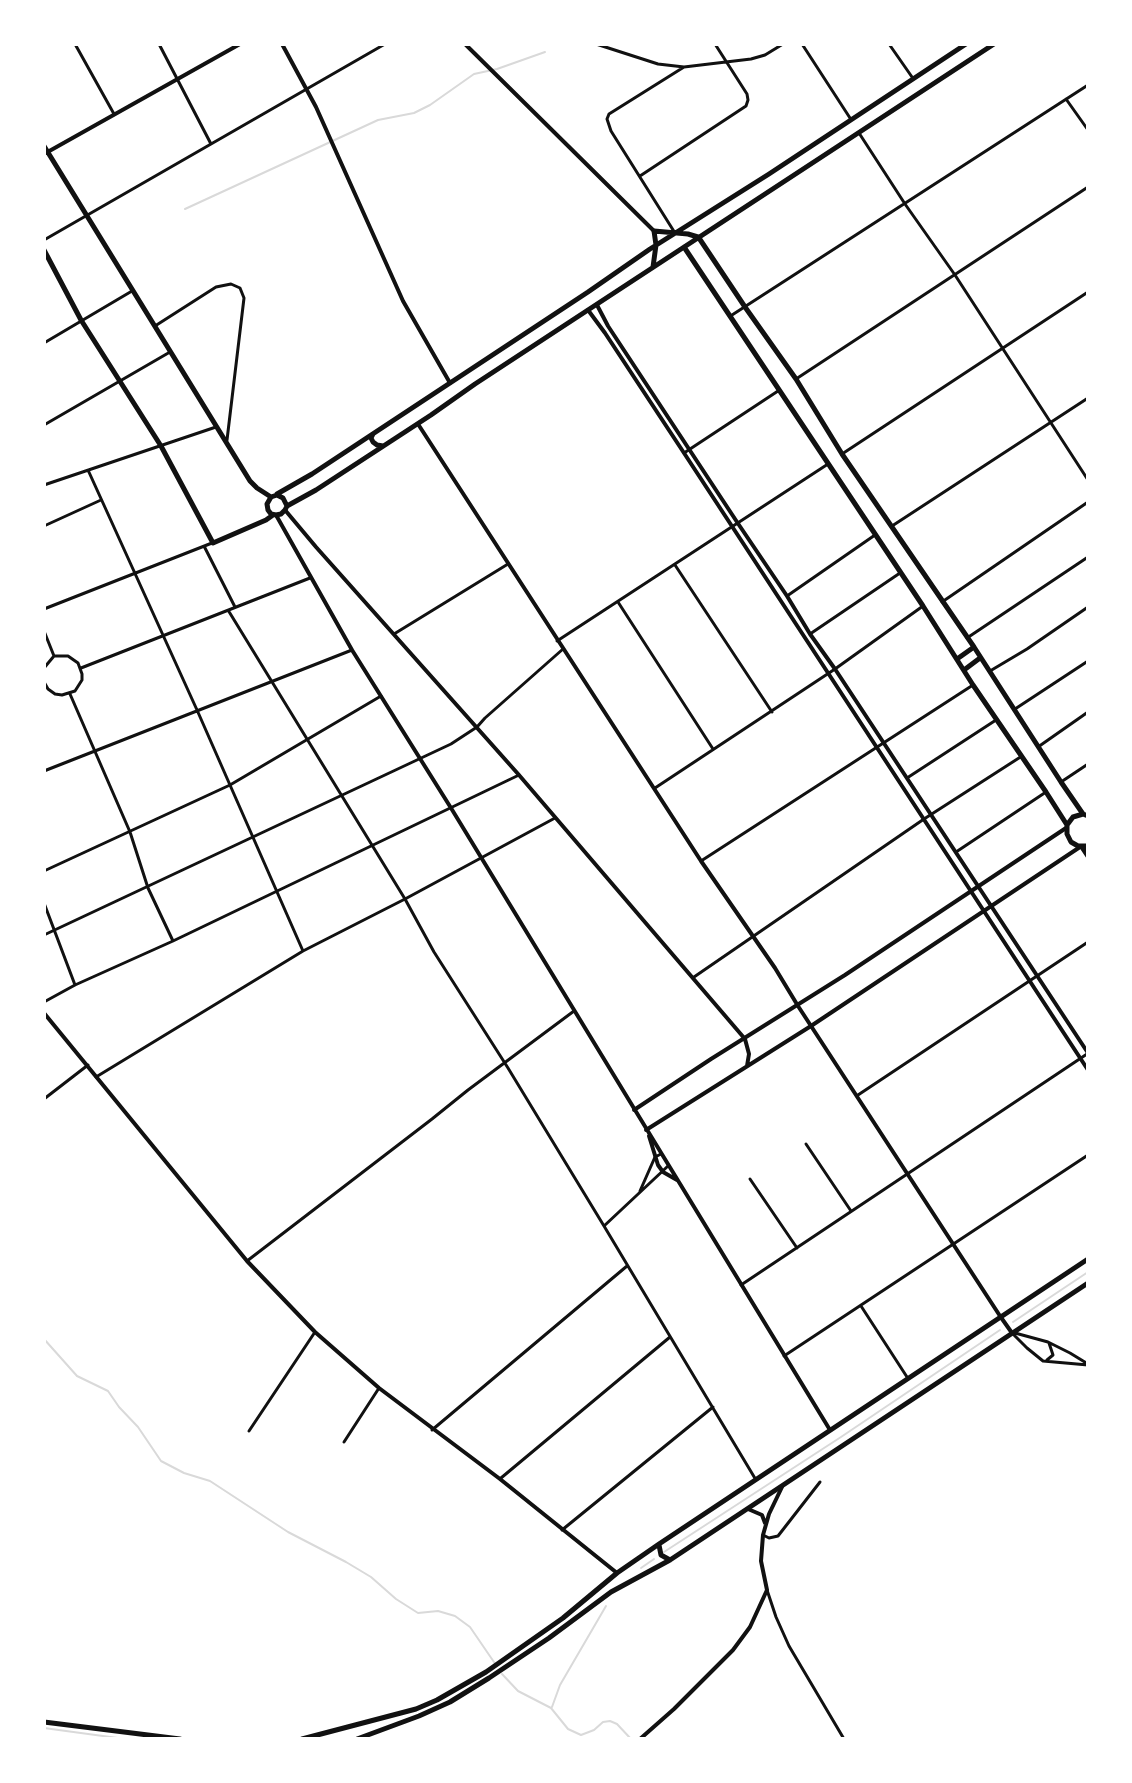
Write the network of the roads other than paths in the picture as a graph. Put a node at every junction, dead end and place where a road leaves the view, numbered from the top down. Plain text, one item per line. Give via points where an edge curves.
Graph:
1 (75, 44) edge
2 (159, 44) edge
3 (240, 44) edge
4 (282, 44) edge
5 (385, 44) edge
6 (465, 44) edge
7 (598, 44) edge
8 (715, 44) edge
9 (783, 44) edge
10 (802, 44) edge
11 (889, 44) edge
12 (966, 44) edge
13 (994, 44) edge
14 (941, 60) junction
15 (726, 61) junction
16 (684, 67) junction
17 (951, 72) junction
18 (912, 78) junction
19 (177, 79) junction
20 (1088, 85) edge
21 (306, 88) junction
22 (1066, 99) junction
23 (114, 114) junction
24 (851, 119) junction
25 (1088, 130) edge
26 (859, 133) junction
27 (829, 134) junction
28 (211, 144) junction
29 (835, 148) junction
30 (45, 151) edge
31 (640, 176) junction
32 (1088, 187) edge
33 (905, 204) junction
34 (85, 215) junction
35 (694, 221) junction
36 (654, 231) junction
37 (675, 233) junction
38 (688, 234) junction
39 (699, 238) junction
40 (44, 240) edge
41 (656, 245) junction
42 (686, 246) junction
43 (44, 250) edge
44 (653, 268) junction
45 (955, 275) junction
46 (132, 291) junction
47 (1088, 292) edge
48 (597, 305) junction
49 (745, 307) junction
50 (588, 310) junction
51 (554, 315) junction
52 (731, 315) junction
53 (81, 320) junction
54 (155, 326) junction
55 (563, 327) junction
56 (44, 343) edge
57 (1001, 348) junction
58 (170, 352) junction
59 (796, 379) junction
60 (645, 381) junction
61 (120, 382) junction
62 (450, 383) junction
63 (639, 384) junction
64 (780, 389) junction
65 (1088, 398) edge
66 (1051, 423) junction
67 (418, 424) junction
68 (44, 425) edge
69 (216, 427) junction
70 (373, 433) junction
71 (226, 443) junction
72 (161, 446) junction
73 (383, 446) junction
74 (690, 449) junction
75 (684, 453) junction
76 (842, 454) junction
77 (828, 464) junction
78 (88, 470) junction
79 (1088, 480) edge
80 (44, 485) edge
81 (273, 496) junction
82 (101, 500) junction
83 (1088, 502) edge
84 (286, 508) junction
85 (274, 515) junction
86 (734, 524) junction
87 (44, 526) edge
88 (892, 526) junction
89 (875, 535) junction
90 (213, 543) junction
91 (203, 546) junction
92 (1088, 557) edge
93 (508, 564) junction
94 (675, 565) junction
95 (901, 572) junction
96 (136, 574) junction
97 (310, 578) junction
98 (787, 596) junction
99 (618, 602) junction
100 (942, 602) junction
101 (923, 606) junction
102 (235, 607) junction
103 (1088, 607) edge
104 (44, 609) edge
105 (228, 610) junction
106 (44, 631) edge
107 (394, 634) junction
108 (810, 634) junction
109 (163, 635) junction
110 (967, 638) junction
111 (557, 641) junction
112 (974, 647) junction
113 (563, 649) junction
114 (352, 650) junction
115 (54, 656) junction
116 (980, 658) junction
117 (957, 659) junction
118 (1088, 661) edge
119 (44, 668) edge
120 (81, 668) junction
121 (835, 669) junction
122 (964, 670) junction
123 (990, 671) junction
124 (828, 673) junction
125 (272, 682) junction
126 (44, 684) edge
127 (973, 685) junction
128 (70, 694) junction
129 (382, 695) junction
130 (1015, 709) junction
131 (197, 710) junction
132 (772, 712) junction
133 (1088, 712) edge
134 (996, 720) junction
135 (477, 727) junction
136 (307, 739) junction
137 (883, 742) junction
138 (876, 746) junction
139 (1038, 747) junction
140 (713, 749) junction
141 (95, 751) junction
142 (1022, 756) junction
143 (420, 757) junction
144 (1088, 764) edge
145 (44, 771) edge
146 (519, 775) junction
147 (907, 778) junction
148 (1061, 782) junction
149 (230, 785) junction
150 (655, 788) junction
151 (1046, 792) junction
152 (341, 797) junction
153 (451, 808) junction
154 (931, 815) junction
155 (1086, 815) edge
156 (555, 818) junction
157 (924, 819) junction
158 (1067, 827) junction
159 (130, 832) junction
160 (252, 837) junction
161 (371, 845) junction
162 (1082, 847) edge
163 (955, 852) junction
164 (1088, 856) edge
165 (481, 857) junction
166 (701, 861) junction
167 (44, 871) edge
168 (978, 886) junction
169 (148, 888) junction
170 (972, 890) junction
171 (276, 891) junction
172 (405, 899) junction
173 (44, 903) edge
174 (992, 907) junction
175 (986, 912) junction
176 (55, 930) junction
177 (44, 935) edge
178 (752, 935) junction
179 (173, 941) junction
180 (1088, 942) edge
181 (303, 951) junction
182 (1037, 975) junction
183 (694, 977) junction
184 (1030, 980) junction
185 (75, 985) junction
186 (44, 1002) edge
187 (797, 1004) junction
188 (574, 1011) junction
189 (44, 1013) edge
190 (811, 1026) junction
191 (745, 1039) junction
192 (1088, 1053) edge
193 (1081, 1059) junction
194 (504, 1063) junction
195 (88, 1065) junction
196 (747, 1066) junction
197 (1088, 1070) edge
198 (96, 1077) junction
199 (857, 1096) junction
200 (46, 1098) edge
201 (634, 1110) junction
202 (648, 1132) junction
203 (806, 1144) dead end
204 (663, 1153) junction
205 (1088, 1155) edge
206 (655, 1157) junction
207 (670, 1165) junction
208 (663, 1172) junction
209 (908, 1174) junction
210 (750, 1179) dead end
211 (679, 1181) junction
212 (638, 1195) junction
213 (851, 1211) junction
214 (604, 1226) junction
215 (955, 1244) junction
216 (797, 1248) junction
217 (1088, 1259) edge
218 (247, 1261) junction
219 (627, 1266) junction
220 (1088, 1283) edge
221 (741, 1285) junction
222 (861, 1306) junction
223 (1000, 1316) junction
224 (315, 1332) junction
225 (1014, 1334) junction
226 (670, 1337) junction
227 (1048, 1342) junction
228 (784, 1356) junction
229 (1043, 1361) junction
230 (1088, 1365) edge
231 (908, 1377) junction
232 (379, 1388) junction
233 (713, 1407) junction
234 (432, 1430) junction
235 (830, 1430) junction
236 (249, 1431) dead end
237 (344, 1442) dead end
238 (500, 1479) junction
239 (756, 1480) junction
240 (820, 1482) dead end
241 (782, 1487) junction
242 (746, 1509) junction
243 (766, 1525) junction
244 (562, 1530) junction
245 (763, 1535) junction
246 (659, 1544) junction
247 (670, 1560) junction
248 (617, 1573) junction
249 (767, 1590) junction
250 (512, 1659) junction
251 (488, 1675) junction
252 (44, 1722) edge
253 (180, 1739) edge
254 (302, 1739) edge
255 (357, 1739) edge
256 (640, 1739) edge
257 (844, 1739) edge

1 - 23 street
2 - 19 street
3 - 19 street
4 - 21 street
5 - 21 street
6 - 36 street
7 - 16 street
8 - 15 street
9 - 15 street via 759,57
10 - 24 street
11 - 18 street
12 - 14 main road
13 - 17 main road
14 - 17 main road via 951,64
14 - 18 main road
15 - 16 street
15 - 31 street via 747,94 746,106
16 - 31 street via 609,114 608,123
17 - 26 main road
18 - 24 main road
19 - 23 street
19 - 28 street
20 - 22 street
21 - 28 street
21 - 62 street via 403,301
22 - 25 street
22 - 33 street
23 - 30 street
24 - 27 main road
26 - 29 main road
26 - 33 street
27 - 29 main road
27 - 35 main road
28 - 34 street
29 - 39 main road
30 - 34 main road
31 - 37 street
32 - 45 street
33 - 45 street
33 - 49 street
34 - 40 street
34 - 46 main road
35 - 37 main road
35 - 38 main road
36 - 37 main road
36 - 41 main road
37 - 38 main road
37 - 41 main road
38 - 39 main road
38 - 42 main road
39 - 42 main road
39 - 49 main road
41 - 44 main road
41 - 51 main road
42 - 44 main road
42 - 52 main road
43 - 53 main road
44 - 48 main road
45 - 57 street
45 - 59 street
46 - 53 street
46 - 54 main road
47 - 57 street
48 - 50 main road
48 - 60 street
49 - 52 street
49 - 59 main road
50 - 55 main road
50 - 63 street
51 - 55 main road via 562,317
51 - 62 main road
52 - 64 main road
53 - 56 street
53 - 61 main road
54 - 58 main road
54 - 71 street via 221,286 235,285 243,292
55 - 67 main road
57 - 66 street
57 - 76 street
58 - 61 street
58 - 69 main road
59 - 76 main road
60 - 63 street
60 - 74 street
61 - 68 street
61 - 72 main road
62 - 70 main road
63 - 75 street
64 - 74 street
64 - 77 main road
65 - 66 street
66 - 79 street
66 - 88 street
67 - 73 main road
67 - 93 street
69 - 71 main road
69 - 72 street
70 - 73 main road via 373,442
70 - 81 main road
71 - 81 main road via 250,481
72 - 78 street
72 - 90 main road
73 - 84 main road
74 - 75 street
74 - 86 street
75 - 86 street
76 - 88 main road
77 - 86 street
77 - 89 main road
78 - 80 street
78 - 82 street
81 - 84 main road via 283,498
81 - 85 main road via 267,507
82 - 87 street
82 - 96 street
83 - 100 street
84 - 85 main road
84 - 107 street
85 - 90 main road
85 - 97 street
86 - 94 street
86 - 98 street
86 - 124 street
88 - 100 main road
89 - 95 main road
89 - 98 street
90 - 91 street
91 - 96 street
91 - 102 street
92 - 110 street
93 - 107 street
93 - 111 street
94 - 99 street
94 - 132 street
95 - 101 main road
95 - 108 street
96 - 104 street
96 - 109 street
97 - 102 street
97 - 114 street
98 - 108 street
99 - 111 street
99 - 140 street
100 - 110 main road
101 - 117 main road
101 - 121 street
102 - 105 street
103 - 123 street
105 - 109 street
105 - 125 street
106 - 115 street
107 - 135 street
108 - 121 street
109 - 120 street
109 - 131 street
110 - 112 main road
111 - 113 street
112 - 116 main road
112 - 117 main road
113 - 135 street
113 - 150 street
114 - 125 street
114 - 129 street
115 - 119 street
115 - 120 street via 68,656
116 - 122 main road
116 - 123 main road
117 - 122 main road
118 - 130 street
120 - 128 street via 82,680
121 - 124 street
121 - 137 street
122 - 127 main road
123 - 130 main road
124 - 132 street
124 - 138 street
125 - 131 street
125 - 136 street
126 - 128 street via 55,694
127 - 134 main road
127 - 137 street
128 - 141 street
129 - 136 street
129 - 143 street
130 - 139 main road
131 - 141 street
131 - 149 street
132 - 140 street
133 - 139 street
134 - 142 main road
134 - 147 street
135 - 143 street
135 - 146 street
136 - 149 street
136 - 152 street
137 - 138 street
137 - 147 street
138 - 157 street
138 - 166 street
139 - 148 main road
140 - 150 street
141 - 145 street
141 - 159 street
142 - 151 main road
142 - 154 street
143 - 152 street
143 - 153 street
144 - 148 street
146 - 153 street
146 - 156 street
147 - 154 street
148 - 155 main road
149 - 159 street
149 - 160 street
150 - 166 street
151 - 158 main road
151 - 163 street
152 - 160 street
152 - 161 street
153 - 161 street
153 - 165 street
154 - 157 street
154 - 163 street
155 - 158 main road via 1073,817
156 - 165 street
156 - 183 street
157 - 170 street
157 - 178 street
158 - 162 main road via 1071,842
158 - 168 street
159 - 167 street
159 - 169 street
160 - 169 street
160 - 171 street
161 - 171 street
161 - 172 street
162 - 164 main road
162 - 174 street
163 - 168 street
165 - 172 street
165 - 188 street
166 - 178 street
168 - 170 street
168 - 174 street
169 - 176 street
169 - 179 street
170 - 175 street
170 - 187 street
171 - 179 street
171 - 181 street
172 - 181 street
172 - 194 street
173 - 176 street
174 - 175 street
174 - 182 street
175 - 184 street
175 - 190 street
176 - 177 street
176 - 185 street
178 - 183 street
178 - 187 street
179 - 185 street
180 - 182 street
181 - 198 street
182 - 184 street
182 - 192 street
183 - 191 street
184 - 193 street
184 - 199 street
185 - 186 street
187 - 190 street
187 - 191 street
188 - 194 street
188 - 201 street
189 - 195 street
190 - 196 street
190 - 199 street
191 - 196 street
191 - 201 street
192 - 193 street
193 - 197 street
193 - 209 street
194 - 214 street
194 - 218 street
195 - 198 street
195 - 200 street
196 - 202 street
198 - 218 street
199 - 209 street
201 - 202 street
202 - 204 street
202 - 206 street
203 - 213 street
204 - 206 street
204 - 207 street
205 - 215 street
206 - 208 street
206 - 212 street
207 - 208 street
207 - 211 street
208 - 211 street
208 - 212 street
209 - 213 street
209 - 215 street
210 - 216 street
211 - 221 street
212 - 214 street
213 - 216 street
214 - 219 street
215 - 222 street
215 - 223 street
216 - 221 street
217 - 223 main road
218 - 224 street
219 - 226 street
219 - 234 street
220 - 225 main road
221 - 228 street
222 - 228 street
222 - 231 street
223 - 225 street
223 - 231 main road
224 - 232 street
224 - 236 street
225 - 227 street
225 - 229 street
225 - 241 main road
226 - 233 street
226 - 238 street
227 - 229 street via 1053,1355
227 - 230 street
228 - 235 street
229 - 230 street
231 - 235 main road
232 - 234 street
232 - 237 street
233 - 239 street
233 - 244 street
234 - 238 street
235 - 239 main road
238 - 244 street
239 - 246 main road
240 - 245 street via 778,1536
241 - 242 main road
241 - 243 street
242 - 243 street via 762,1515
242 - 247 main road
243 - 245 street
244 - 248 street
245 - 249 street
246 - 247 main road via 661,1555
246 - 248 main road
247 - 250 main road via 611,1592
248 - 250 main road
249 - 256 street via 742,1640
249 - 257 street via 789,1646
250 - 251 main road
251 - 254 main road via 416,1709
251 - 255 main road via 450,1702
252 - 253 main road

